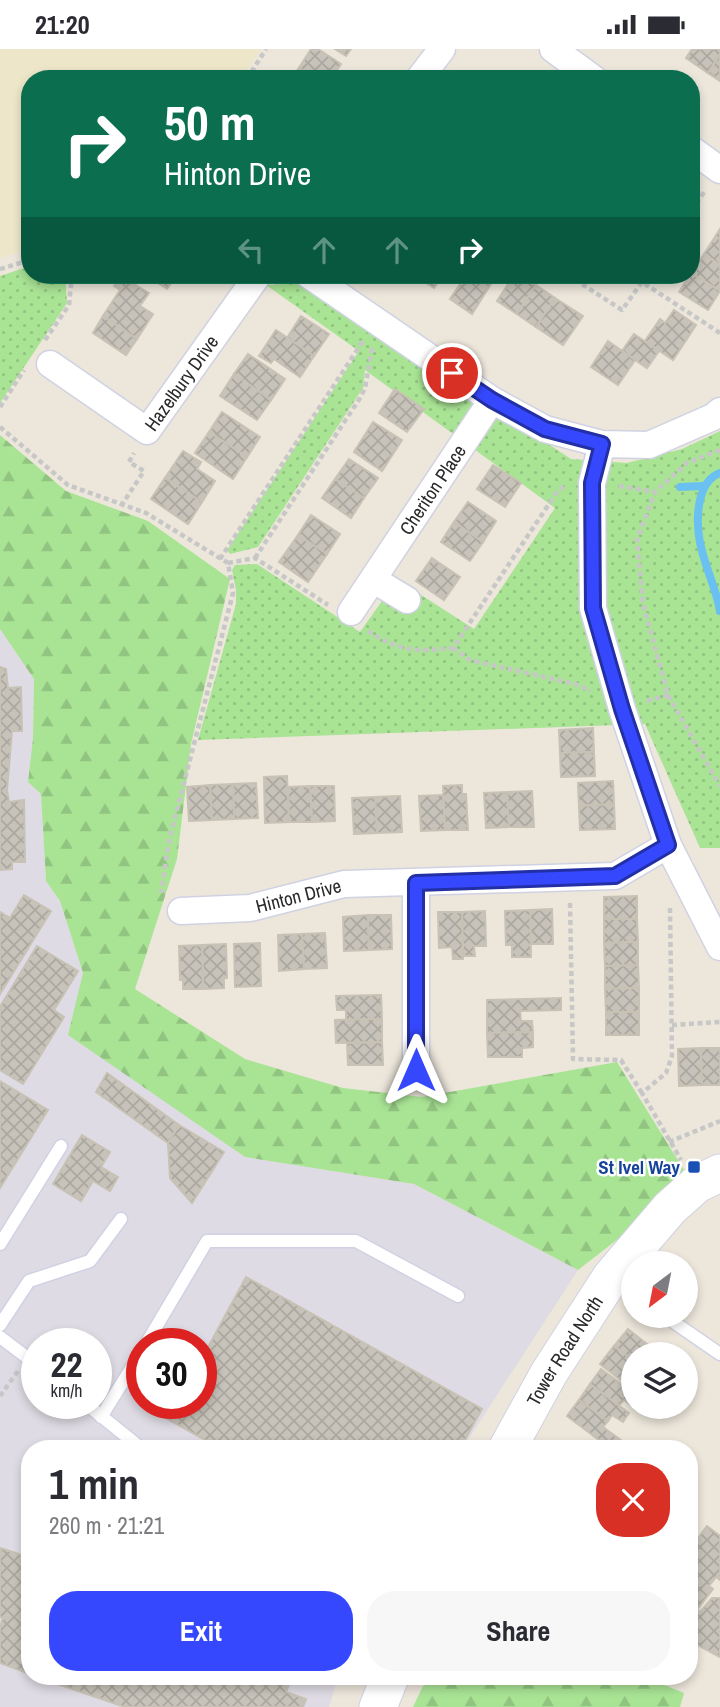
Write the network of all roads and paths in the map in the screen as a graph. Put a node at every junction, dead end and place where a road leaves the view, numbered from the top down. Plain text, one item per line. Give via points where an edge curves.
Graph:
1 (266, 49) edge
2 (442, 49) edge
3 (553, 49) edge
4 (253, 70) edge
5 (426, 70) edge
6 (582, 70) edge
7 (700, 156) edge
8 (720, 170) edge
9 (21, 263) edge
10 (0, 269) edge
11 (252, 284) edge
12 (322, 284) edge
13 (582, 284) edge
14 (641, 284) edge
15 (645, 284) edge
16 (376, 321) junction
17 (720, 333) edge
18 (50, 364) dead end
19 (492, 400) junction
20 (720, 411) edge
21 (0, 427) edge
22 (147, 431) junction
23 (602, 444) junction
24 (720, 450) edge
25 (592, 483) junction
26 (655, 492) junction
27 (121, 506) junction
28 (255, 558) dead end
29 (220, 559) junction
30 (374, 580) junction
31 (407, 600) dead end
32 (351, 612) dead end
33 (453, 648) dead end
34 (668, 695) junction
35 (622, 709) junction
36 (720, 786) edge
37 (668, 845) junction
38 (569, 878) junction
39 (416, 883) junction
40 (669, 900) dead end
41 (181, 911) joint
42 (720, 947) edge
43 (720, 1022) edge
44 (671, 1025) junction
45 (416, 1070) dead end
46 (642, 1093) junction
47 (720, 1121) edge
48 (669, 1142) junction
49 (61, 1146) dead end
50 (708, 1179) edge
51 (121, 1219) dead end
52 (0, 1244) edge
53 (643, 1251) edge
54 (621, 1286) edge
55 (458, 1296) dead end
56 (0, 1325) edge
57 (155, 1328) edge
58 (683, 1328) edge
59 (0, 1337) edge
60 (21, 1353) edge
61 (720, 1354) edge
62 (21, 1374) edge
63 (126, 1376) edge
64 (0, 1396) edge
65 (112, 1399) edge
66 (105, 1419) edge
67 (131, 1440) edge
68 (512, 1440) edge
69 (387, 1685) edge
70 (378, 1707) edge

1 - 4 path
2 - 5 street
3 - 6 street
7 - 8 street
9 - 10 path
11 - 22 street, Hazelbury Drive
12 - 16 street
13 - 14 path via 622,310
15 - 17 path
16 - 19 street
16 - 28 path via 365,388
16 - 29 path
18 - 22 street, Hazelbury Drive
19 - 23 street via 545,429
19 - 30 street, Cheriton Place
20 - 23 street via 649,445
21 - 27 path via 68,485
22 - 27 path via 130,461 144,471
23 - 25 street
24 - 26 path via 687,463
25 - 26 path
25 - 35 street via 593,608
26 - 34 path via 637,540 643,604
27 - 29 path via 146,513
29 - 41 path via 228,563 233,593 169,841 159,905
30 - 31 street
30 - 32 street, Cheriton Place
33 - 35 path via 470,660 575,684
34 - 35 path
34 - 36 path
35 - 37 street
37 - 38 street, Hinton Drive via 615,876
37 - 42 street
38 - 39 street, Hinton Drive
38 - 46 path via 573,1059 621,1060
39 - 41 street, Hinton Drive via 344,884 250,908
39 - 45 street
40 - 44 path
43 - 44 path
44 - 46 path via 672,1056 666,1073
46 - 48 path
47 - 48 path
48 - 50 path
49 - 52 lane
50 - 53 street, Tower Road North via 670,1208
51 - 56 lane via 90,1261 29,1281
54 - 68 street, Tower Road North via 549,1373
55 - 57 lane via 356,1241 207,1241
58 - 61 lane
59 - 60 lane
62 - 64 path
63 - 65 lane
66 - 67 lane
69 - 70 street

